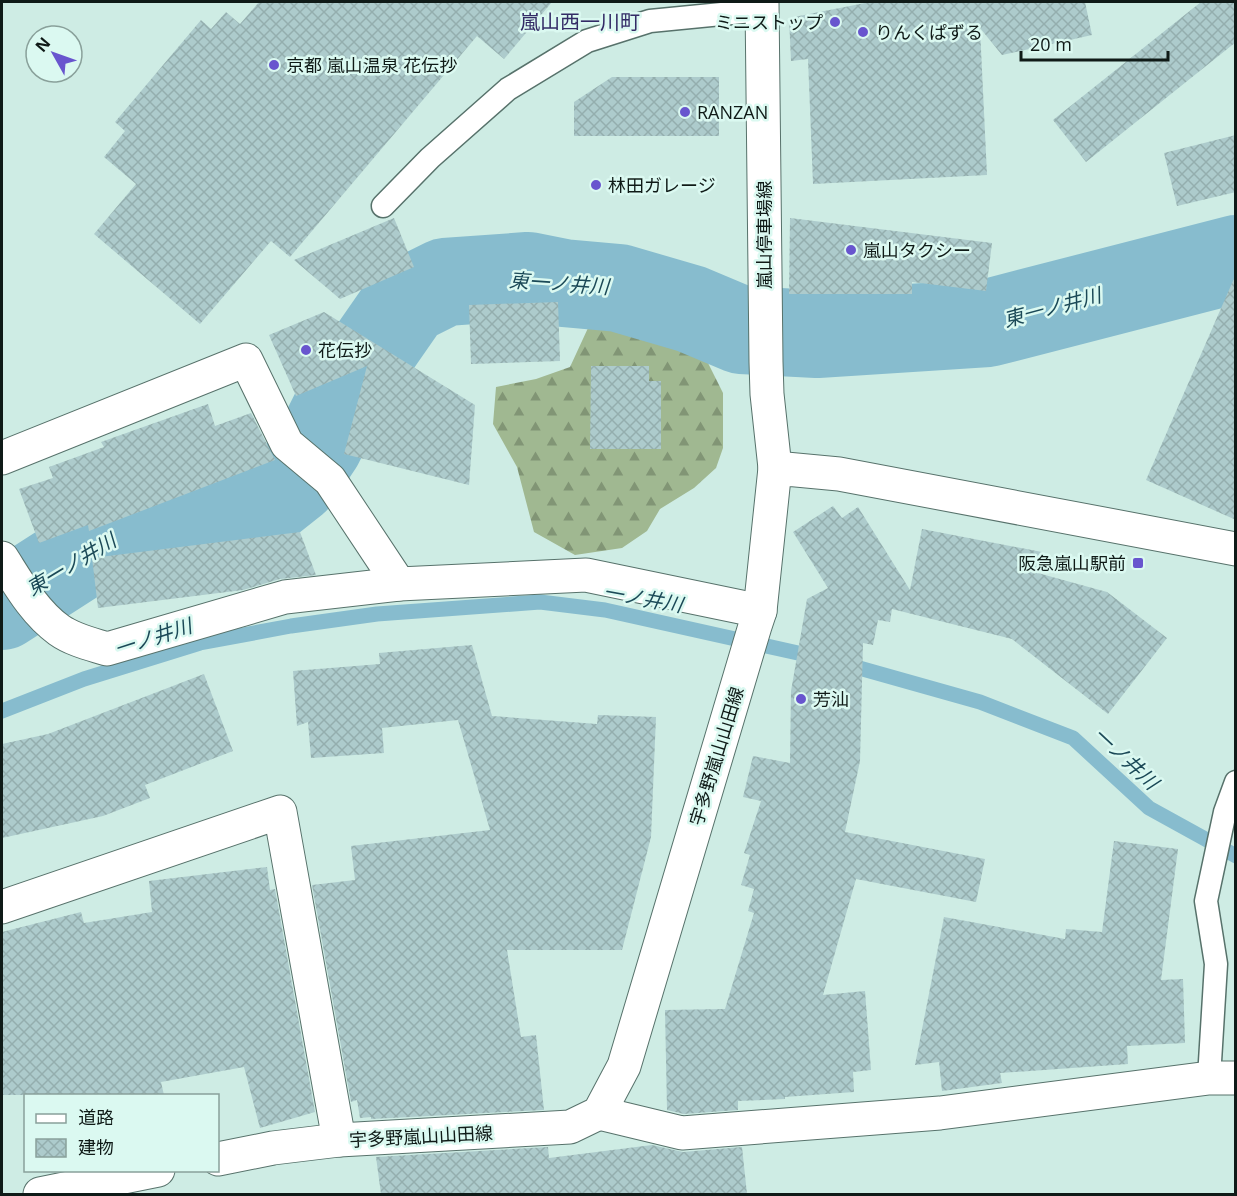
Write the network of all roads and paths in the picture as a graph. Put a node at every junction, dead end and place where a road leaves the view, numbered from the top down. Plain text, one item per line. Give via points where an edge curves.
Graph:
1 (762, 6) edge
2 (383, 206) dead end
3 (2, 458) edge
4 (775, 468) junction
5 (1236, 549) edge
6 (6, 565) edge
7 (399, 584) junction
8 (758, 619) junction
9 (1236, 782) edge
10 (1230, 815) edge
11 (2, 908) edge
12 (1222, 1078) edge
13 (599, 1113) junction
14 (339, 1140) junction
15 (219, 1159) edge
16 (148, 1172) edge
17 (40, 1194) edge

1 - 2 lane via 650,21 587,41 508,89
1 - 4 street, 嵐山停車場線 via 766,362
3 - 7 street via 246,360 287,444 330,480
4 - 5 street via 839,474
4 - 8 street, 宇多野嵐山山田線
6 - 7 street via 34,607 60,631 107,649 285,597
7 - 8 street via 586,575
8 - 13 street, 宇多野嵐山山田線 via 624,1066
9 - 10 lane
10 - 12 lane via 1206,901 1216,964
11 - 14 street via 280,812
12 - 13 street via 940,1113 682,1133
13 - 14 street, 宇多野嵐山山田線 via 570,1127
14 - 15 street, 宇多野嵐山山田線
16 - 17 street

